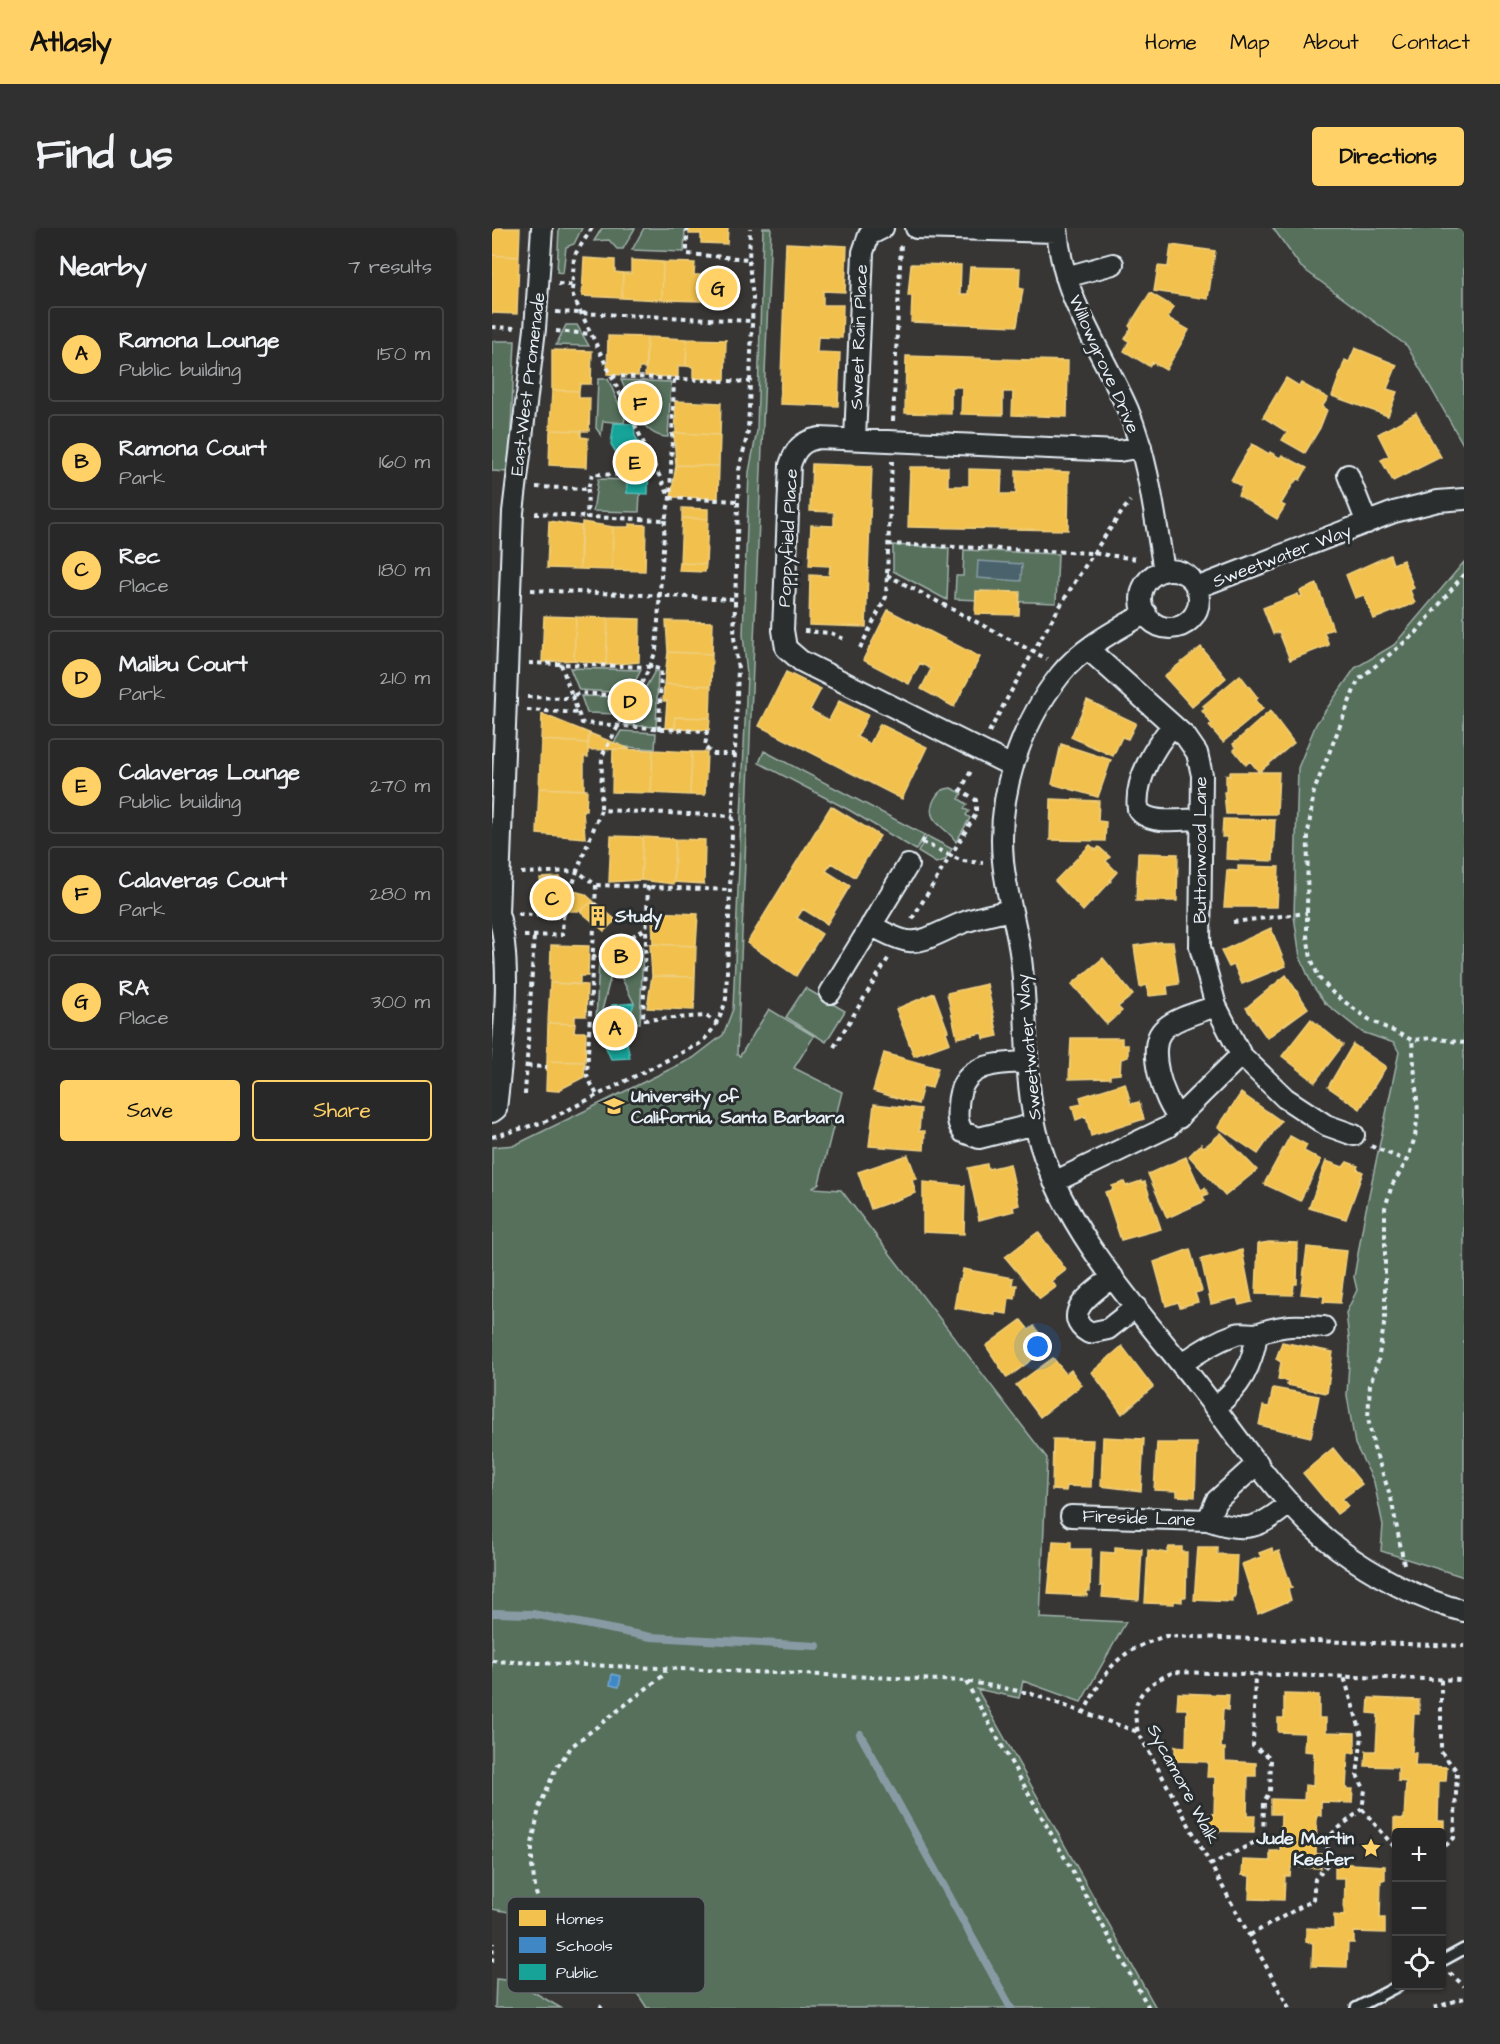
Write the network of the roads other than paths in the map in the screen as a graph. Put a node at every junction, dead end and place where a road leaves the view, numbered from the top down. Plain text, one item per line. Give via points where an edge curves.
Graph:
1 (542, 228) edge
2 (916, 228) edge
3 (871, 230) edge
4 (1057, 230) edge
5 (1113, 264) dead end
6 (1066, 277) junction
7 (855, 439) junction
8 (1141, 447) junction
9 (1348, 475) dead end
10 (1464, 499) edge
11 (1367, 523) junction
12 (1164, 571) junction
13 (1197, 588) junction
14 (1146, 614) junction
15 (1089, 650) junction
16 (1173, 725) junction
17 (1012, 766) junction
18 (1201, 819) junction
19 (912, 858) road end
20 (1011, 910) junction
21 (871, 925) junction
22 (830, 993) dead end
23 (1216, 1006) junction
24 (1241, 1055) junction
25 (1027, 1062) junction
26 (492, 1112) edge
27 (1179, 1118) junction
28 (1035, 1124) junction
29 (1361, 1140) road end
30 (1054, 1182) junction
31 (1113, 1277) junction
32 (1136, 1307) junction
33 (1324, 1327) dead end
34 (1257, 1334) junction
35 (1182, 1364) junction
36 (1215, 1407) junction
37 (1258, 1463) junction
38 (1290, 1503) junction
39 (1071, 1516) dead end
40 (1208, 1520) junction
41 (1464, 1611) edge
42 (1464, 1949) edge
43 (1446, 1959) edge
44 (1392, 1989) edge
45 (1356, 2008) edge

1 - 26 street, East-West Promenade via 537,311 513,512 498,902 505,936 502,1066 496,1109
2 - 4 street
3 - 7 street, Sweet Rain Place via 863,252
4 - 6 street, Willowgrove Drive
5 - 6 street
6 - 8 street, Willowgrove Drive via 1083,324 1127,409
7 - 8 street, Poppyfield Place via 1119,451
7 - 17 street, Poppyfield Place via 807,440 793,455 785,583 786,648 801,661
8 - 12 street, Willowgrove Drive
9 - 11 street, Sweetwater Way
10 - 11 street, Sweetwater Way via 1438,501
11 - 13 street, Sweetwater Way
12 - 13 street, Sweetwater Way via 1184,574
12 - 14 street via 1155,575 1143,590 1141,600
13 - 14 street, Sweetwater Way via 1198,606 1181,626 1163,627
14 - 15 street, Sweetwater Way
15 - 16 street, Buttonwood Lane
15 - 17 street, Sweetwater Way via 1061,674 1032,721
16 - 18 street, Buttonwood Lane via 1193,745 1200,762
16 - 18 street via 1151,757 1141,783 1138,809 1151,819
17 - 20 street, Sweetwater Way via 1002,837
18 - 23 street, Buttonwood Lane via 1200,947
19 - 21 street
20 - 21 street via 918,941 890,936
20 - 25 street, Sweetwater Way via 1023,972
21 - 22 street
23 - 24 street, Buttonwood Lane
23 - 27 street via 1167,1027 1158,1036 1156,1061 1168,1102
24 - 27 street
24 - 29 street via 1304,1112
25 - 28 street, Sweetwater Way
25 - 28 street via 997,1064 973,1072 960,1092 957,1121 963,1132 979,1138
27 - 30 street via 1150,1137
28 - 30 street, Sweetwater Way
30 - 31 street, Sweetwater Way
31 - 32 street, Sweetwater Way
31 - 32 street via 1082,1302 1077,1314 1080,1324 1089,1333 1102,1333
32 - 35 street, Sweetwater Way
33 - 34 street via 1286,1325
34 - 35 street via 1236,1334
34 - 36 street via 1247,1372 1231,1394
35 - 36 street, Sweetwater Way
36 - 37 street, Sweetwater Way
37 - 38 street, Sweetwater Way
37 - 40 street, Fireside Lane via 1216,1501
38 - 40 street, Fireside Lane via 1251,1529 1226,1527
38 - 41 street, Sweetwater Way via 1335,1547 1365,1567 1431,1600
39 - 40 street, Fireside Lane
42 - 43 lane
44 - 45 lane

